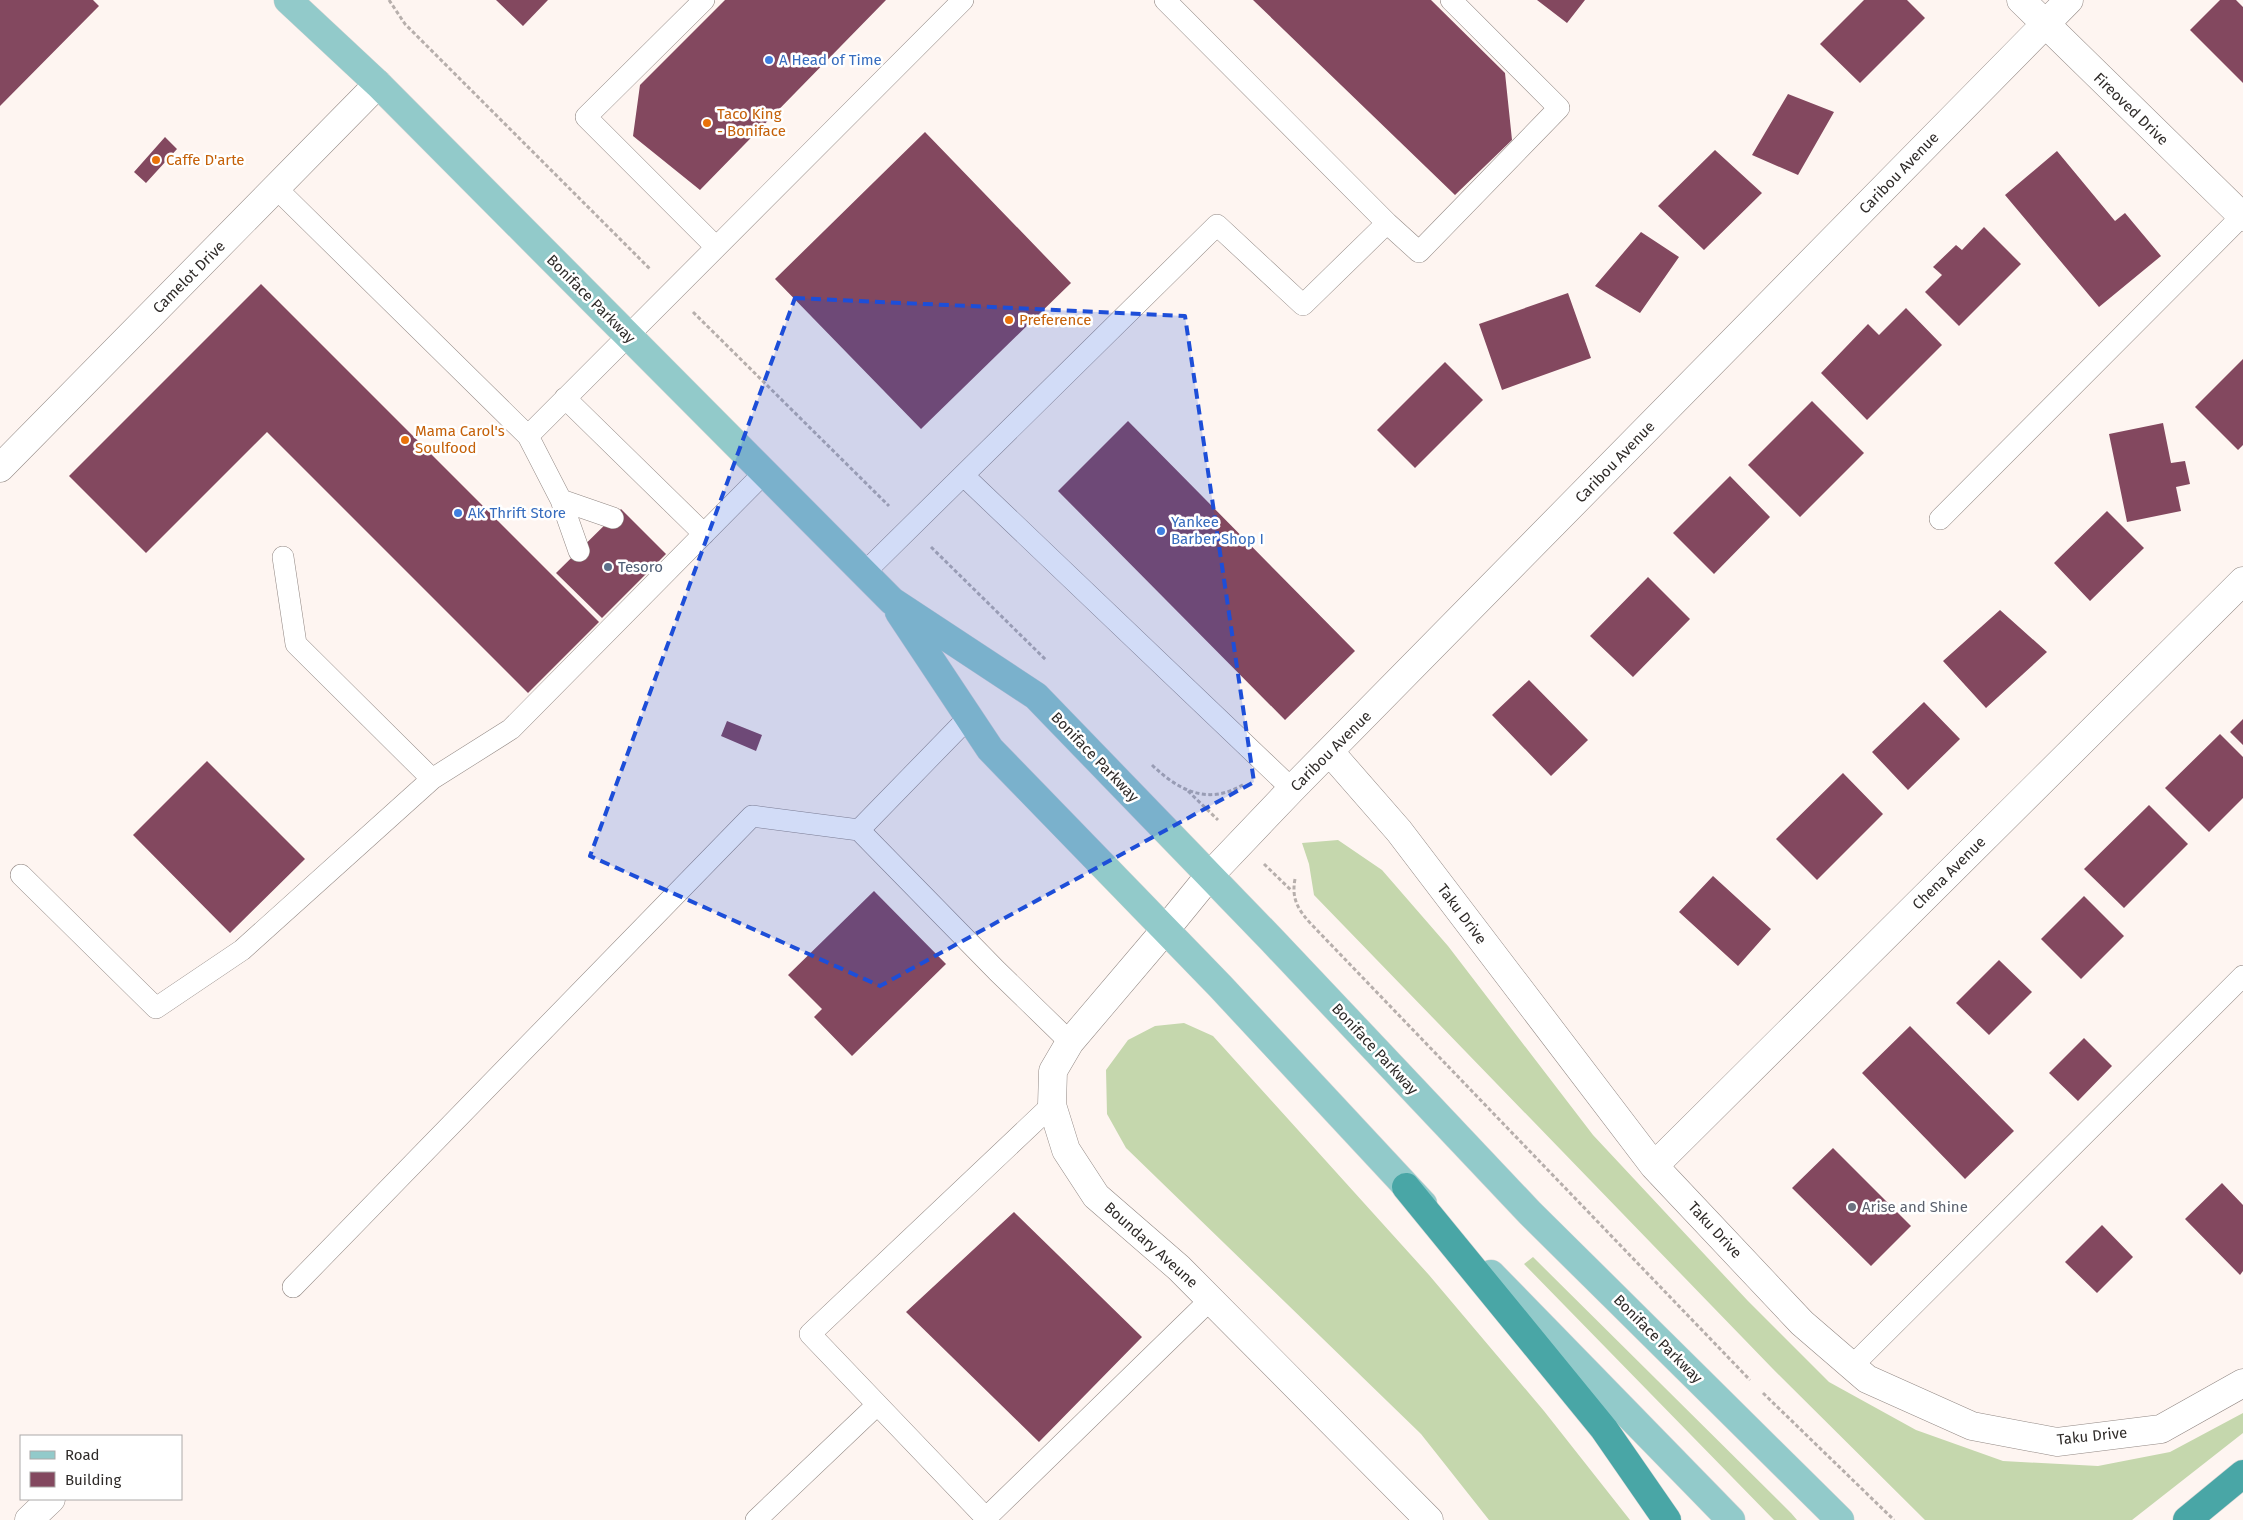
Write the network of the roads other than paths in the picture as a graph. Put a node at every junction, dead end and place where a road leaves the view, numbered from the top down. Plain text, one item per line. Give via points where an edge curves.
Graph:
1 (704, 0) edge
2 (963, 0) edge
3 (1165, 0) edge
4 (1451, 0) edge
5 (2021, 0) edge
6 (2069, 0) edge
7 (295, 2) edge
8 (2044, 25) junction
9 (378, 84) junction
10 (276, 188) junction
11 (2243, 217) edge
12 (1387, 223) junction
13 (716, 247) junction
14 (628, 336) junction
15 (565, 398) junction
16 (528, 436) junction
17 (0, 468) edge
18 (764, 473) junction
19 (964, 476) junction
20 (561, 500) junction
21 (613, 518) dead end
22 (1940, 519) dead end
23 (704, 534) junction
24 (579, 551) dead end
25 (283, 557) dead end
26 (864, 573) junction
27 (2243, 581) edge
28 (892, 601) junction
29 (969, 717) junction
30 (1330, 752) junction
31 (432, 779) junction
32 (1292, 789) junction
33 (859, 830) junction
34 (21, 875) dead end
35 (1210, 875) junction
36 (1166, 929) junction
37 (2243, 976) edge
38 (1070, 1042) junction
39 (1052, 1105) junction
40 (1654, 1166) junction
41 (1406, 1187) junction
42 (292, 1287) dead end
43 (1210, 1300) junction
44 (1852, 1366) junction
45 (2243, 1383) edge
46 (877, 1405) junction
47 (2243, 1474) edge
48 (50, 1500) edge
49 (30, 1520) edge
50 (756, 1520) edge
51 (1429, 1520) edge
52 (1667, 1520) edge
53 (1731, 1520) edge
54 (1840, 1520) edge
55 (2186, 1520) edge

1 - 13 lane via 586,117
2 - 13 lane
3 - 12 lane
4 - 12 lane via 1559,108 1419,252
5 - 8 street, Fireoved Drive
6 - 8 street, Caribou Avenue
7 - 9 main road, Boniface Parkway
8 - 11 street, Fireoved Drive
8 - 30 street, Caribou Avenue
9 - 10 street, Camelot Drive
9 - 14 main road, Boniface Parkway
10 - 16 lane
10 - 17 street, Camelot Drive
11 - 22 lane
12 - 19 lane via 1303,305 1217,225
13 - 14 lane
14 - 15 lane
14 - 18 main road, Boniface Parkway
15 - 16 lane
15 - 23 lane
16 - 20 lane
18 - 23 lane
18 - 26 main road, Boniface Parkway
19 - 26 lane
19 - 32 lane
20 - 21 lane
20 - 24 lane
23 - 31 lane via 664,565 629,600 511,729
25 - 31 lane via 296,644
26 - 28 main road, Boniface Parkway
27 - 40 street, Chena Avenue
28 - 29 main road, Boniface Parkway
28 - 35 main road, Boniface Parkway via 1036,696
29 - 33 lane
29 - 36 main road, Boniface Parkway via 990,749
30 - 32 street, Caribou Avenue
30 - 40 street, Taku Drive via 1399,831
31 - 34 lane via 242,950 156,1008
32 - 35 street, Caribou Avenue
33 - 38 lane
33 - 42 lane via 752,816
35 - 36 street, Caribou Avenue
35 - 54 main road, Boniface Parkway via 1530,1213
36 - 38 street, Boundary Aveune
36 - 41 main road, Boniface Parkway
37 - 44 lane
38 - 39 street, Boundary Aveune via 1053,1071
39 - 43 street, Boundary Aveune via 1066,1150 1096,1196 1179,1268
39 - 46 lane via 810,1334
40 - 44 street, Taku Drive via 1802,1323
41 - 52 highway via 1604,1429
41 - 53 main road, Boniface Parkway
43 - 46 lane via 986,1518
43 - 51 street, Boundary Aveune
44 - 45 street, Taku Drive via 1867,1379 1972,1426 2057,1442 2161,1429
46 - 50 lane
47 - 55 highway
48 - 49 street

